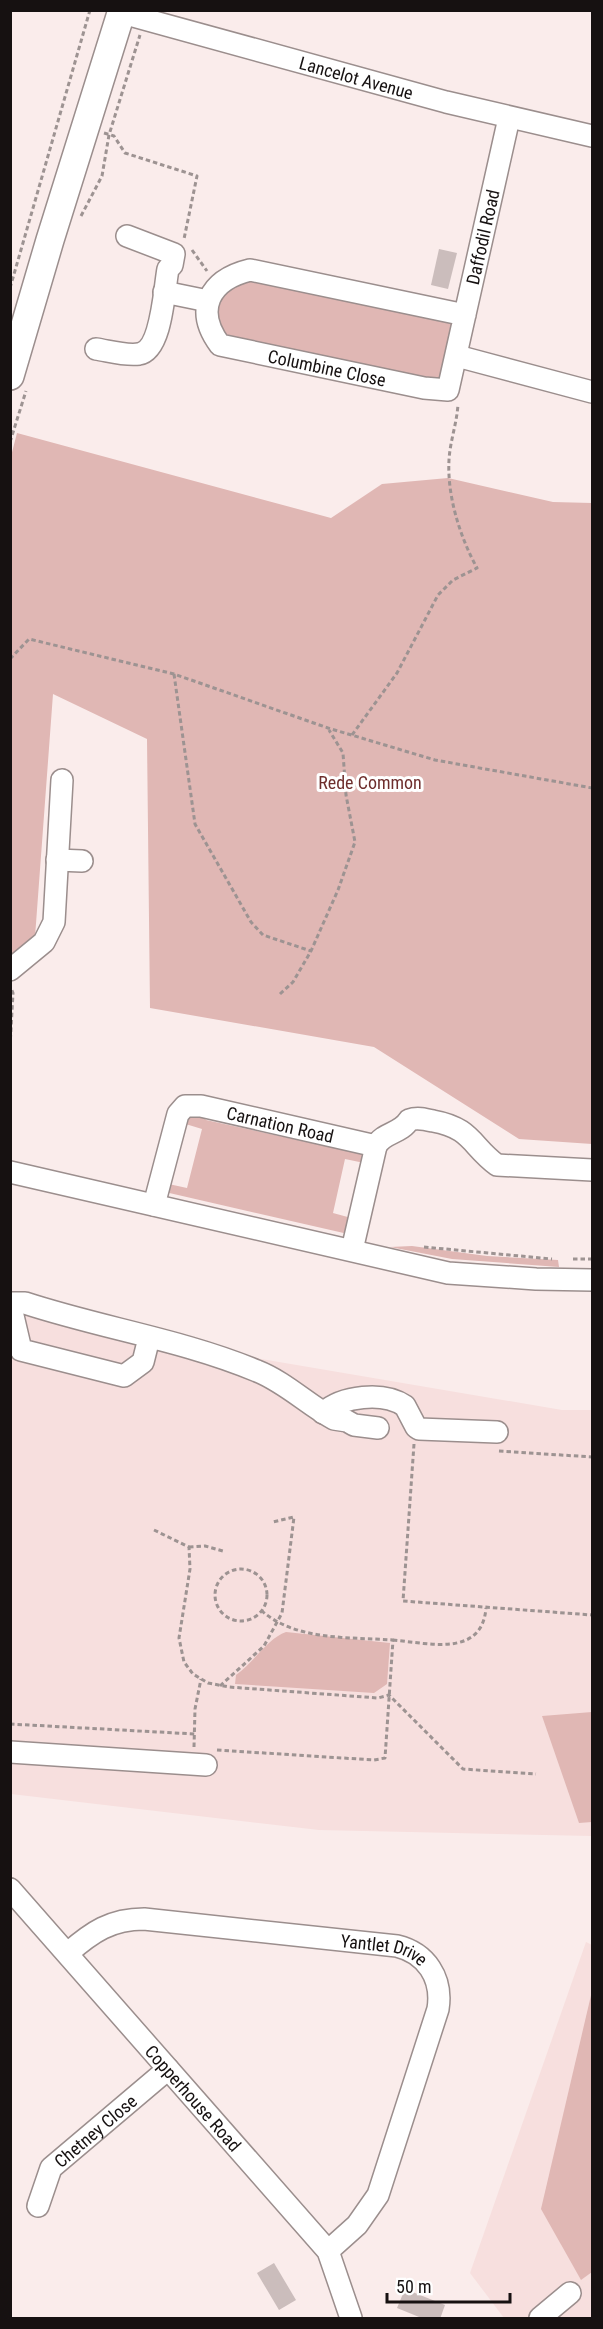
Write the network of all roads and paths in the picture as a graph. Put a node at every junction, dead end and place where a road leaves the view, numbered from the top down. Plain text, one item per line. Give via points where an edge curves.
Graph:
1 (90, 10) edge
2 (130, 14) edge
3 (509, 118) junction
4 (97, 131) junction
5 (592, 136) edge
6 (81, 217) dead end
7 (127, 236) dead end
8 (211, 277) dead end
9 (10, 288) edge
10 (164, 292) junction
11 (208, 301) junction
12 (465, 315) junction
13 (96, 349) dead end
14 (456, 356) junction
15 (19, 381) edge
16 (592, 390) edge
17 (458, 398) dead end
18 (10, 442) edge
19 (10, 659) edge
20 (174, 674) junction
21 (328, 728) junction
22 (352, 735) junction
23 (62, 780) dead end
24 (592, 788) edge
25 (57, 860) junction
26 (82, 861) dead end
27 (311, 951) junction
28 (10, 970) edge
29 (10, 987) edge
30 (280, 994) dead end
31 (10, 1047) edge
32 (379, 1142) junction
33 (592, 1170) edge
34 (10, 1172) edge
35 (154, 1205) junction
36 (414, 1245) dead end
37 (352, 1250) junction
38 (561, 1259) dead end
39 (570, 1259) dead end
40 (592, 1259) edge
41 (592, 1280) edge
42 (150, 1338) junction
43 (323, 1413) junction
44 (378, 1428) dead end
45 (495, 1441) joint
46 (425, 1446) dead end
47 (592, 1457) edge
48 (273, 1522) dead end
49 (154, 1530) dead end
50 (189, 1547) junction
51 (224, 1551) dead end
52 (486, 1608) junction
53 (262, 1611) junction
54 (592, 1615) edge
55 (277, 1624) junction
56 (393, 1641) junction
57 (201, 1679) junction
58 (220, 1686) junction
59 (389, 1695) junction
60 (10, 1724) edge
61 (195, 1734) junction
62 (10, 1752) edge
63 (200, 1755) junction
64 (536, 1774) dead end
65 (10, 1889) edge
66 (68, 1953) junction
67 (168, 2069) junction
68 (38, 2206) dead end
69 (328, 2252) junction
70 (570, 2293) dead end
71 (351, 2319) edge
72 (540, 2319) edge

1 - 9 path
2 - 3 street, Lancelot Avenue
2 - 4 main road
2 - 4 path
3 - 5 street, Lancelot Avenue
3 - 12 street, Daffodil Road
4 - 6 path via 102,176
4 - 8 path via 114,136 125,153 197,176 184,239
4 - 15 main road
7 - 10 street via 174,254
10 - 11 street
10 - 13 street via 153,346 138,354
11 - 12 street via 223,280 250,270
11 - 14 street, Columbine Close via 211,333 220,345 239,350 444,391 449,388
12 - 14 street, Daffodil Road
14 - 16 street
15 - 18 path
17 - 22 path via 450,482 458,519 477,568 453,580 438,595 397,673
19 - 20 path via 29,639
20 - 21 path
20 - 27 path via 195,824 263,935
21 - 22 path
21 - 27 path via 343,753 355,842
22 - 24 path via 451,764
23 - 25 street
25 - 26 street
25 - 28 street via 51,930 42,944
27 - 30 path
29 - 31 path
32 - 33 street via 402,1130 410,1119 426,1119 461,1131 497,1166
32 - 35 street, Carnation Road via 187,1105 178,1114
32 - 37 street
34 - 35 street
35 - 37 street
36 - 38 path via 486,1255
37 - 41 street via 448,1273
39 - 40 path
42 - 42 street via 25,1303 10,1303 21,1350 69,1363 124,1376 143,1362
42 - 43 street via 257,1371
43 - 44 street via 354,1425
43 - 45 street via 338,1402 381,1398 405,1406 419,1429
45 - 47 path
46 - 52 path via 414,1445 403,1601
48 - 55 path via 294,1517 284,1608
49 - 50 path
50 - 51 path
50 - 57 path via 180,1643 187,1666
52 - 54 path
52 - 56 path via 480,1630 465,1642 455,1645
53 - 53 path via 268,1593 261,1578 254,1572 238,1569 223,1576 215,1600 224,1616 240,1622 257,1617
53 - 55 path
55 - 56 path via 316,1634
55 - 58 path via 259,1652
56 - 59 path
57 - 58 path
57 - 61 path
58 - 59 path via 368,1697
59 - 63 path via 385,1759
59 - 64 path via 463,1769
60 - 61 path
61 - 63 path
62 - 63 street
65 - 66 street, Copperhouse Road
66 - 67 street, Copperhouse Road
66 - 69 street, Yantlet Drive via 105,1925 144,1918 398,1946 424,1960 437,1981 438,2006 379,2190 363,2218
67 - 68 street, Chetney Close via 51,2168
67 - 69 street, Copperhouse Road
69 - 71 street, Copperhouse Road
70 - 72 street

